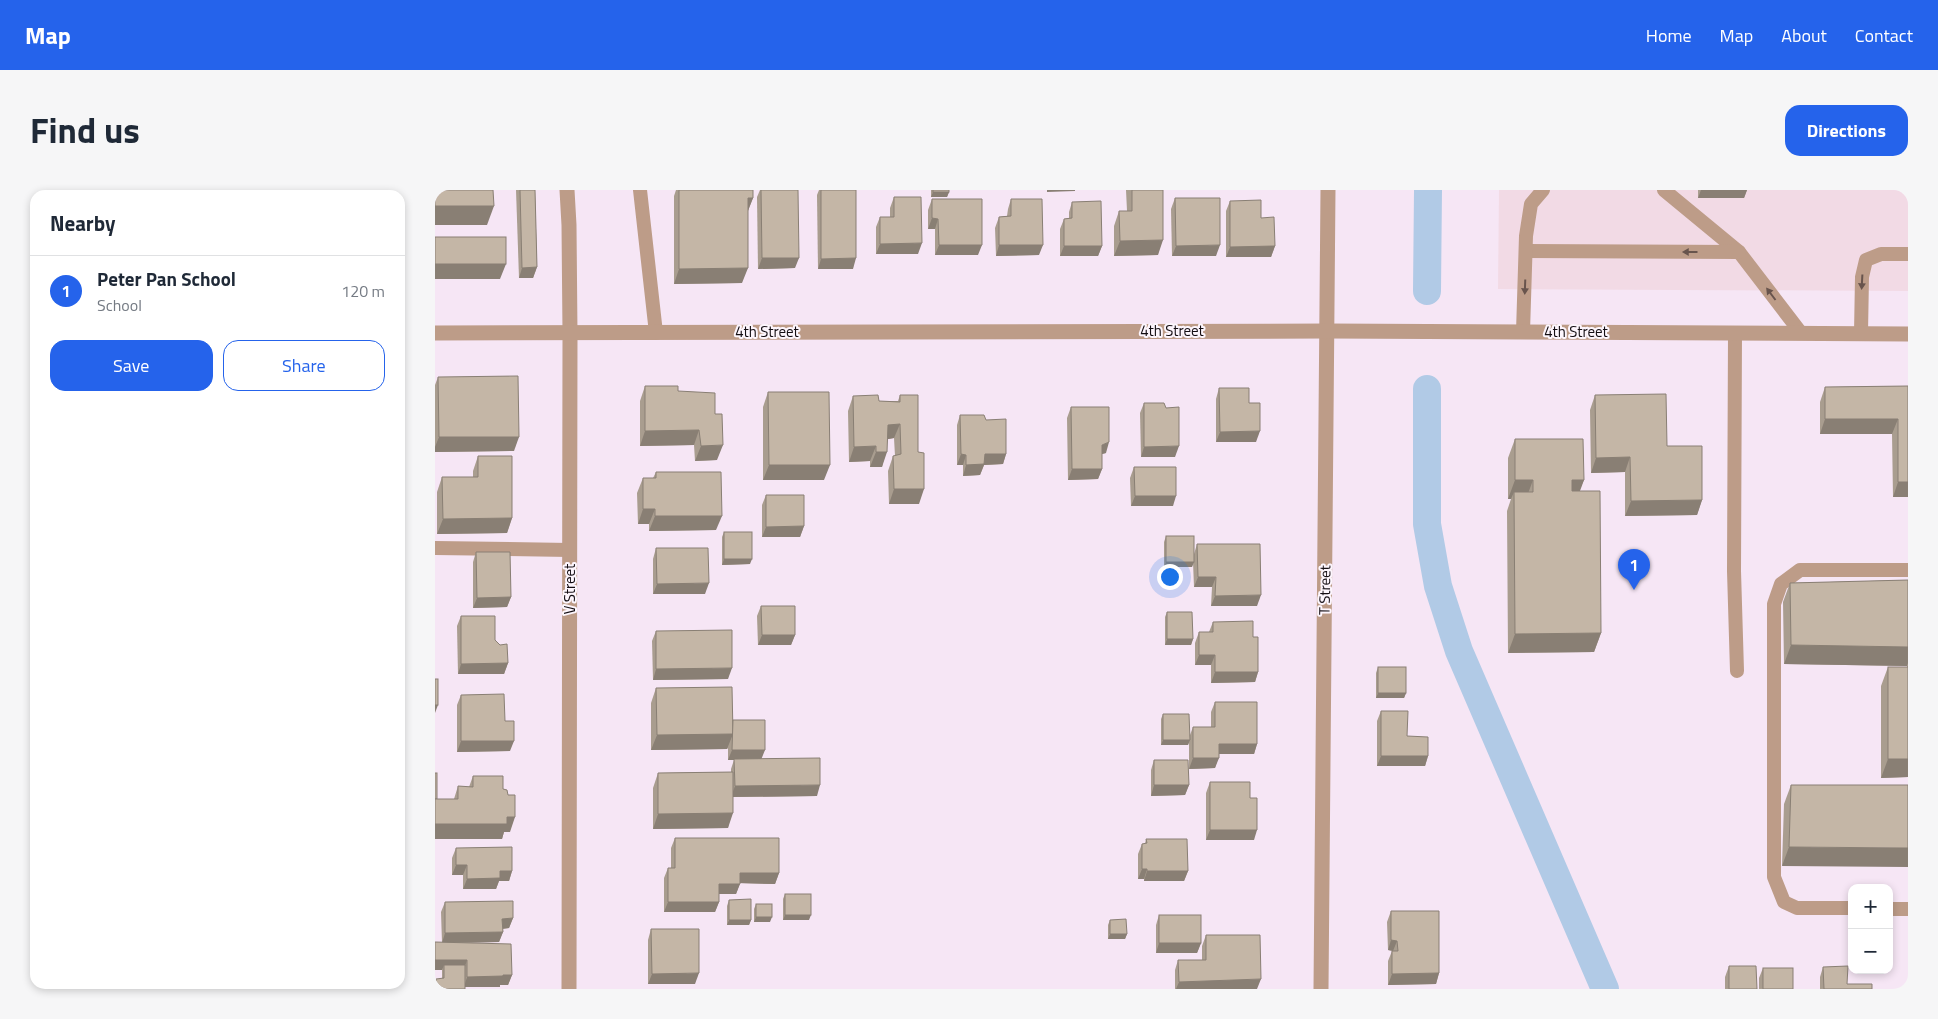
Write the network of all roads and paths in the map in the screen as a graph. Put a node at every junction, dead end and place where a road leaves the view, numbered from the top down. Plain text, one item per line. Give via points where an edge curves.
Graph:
1 (567, 190) edge
2 (640, 190) edge
3 (1328, 190) edge
4 (1543, 190) edge
5 (1664, 190) edge
6 (1526, 251) junction
7 (1739, 252) junction
8 (1908, 254) edge
9 (1328, 331) junction
10 (1523, 332) junction
11 (435, 333) edge
12 (570, 333) junction
13 (656, 333) junction
14 (1735, 333) junction
15 (1801, 333) junction
16 (1861, 334) junction
17 (1908, 334) edge
18 (435, 548) edge
19 (570, 550) junction
20 (1908, 570) edge
21 (1737, 671) dead end
22 (1848, 908) edge
23 (1893, 909) edge
24 (1908, 909) edge
25 (569, 989) edge
26 (1321, 989) edge

1 - 12 street, V Street
2 - 13 lane
3 - 9 street, T Street
4 - 6 lane via 1531,204
5 - 7 lane
7 -> 6 lane
6 -> 10 lane
15 -> 7 lane
8 -> 16 lane via 1881,254 1866,260 1862,277
9 - 10 street, 4th Street
9 - 13 street, 4th Street
9 - 26 street, T Street
10 - 14 street, 4th Street
11 - 12 street, 4th Street
12 - 13 street, 4th Street
12 - 19 street, V Street
14 - 15 street, 4th Street
14 - 21 lane
15 - 16 street, 4th Street
16 - 17 street, 4th Street
18 - 19 lane
19 - 25 street, V Street
20 - 22 lane via 1800,570 1781,584 1774,604 1774,877 1784,902 1797,908
23 - 24 lane

